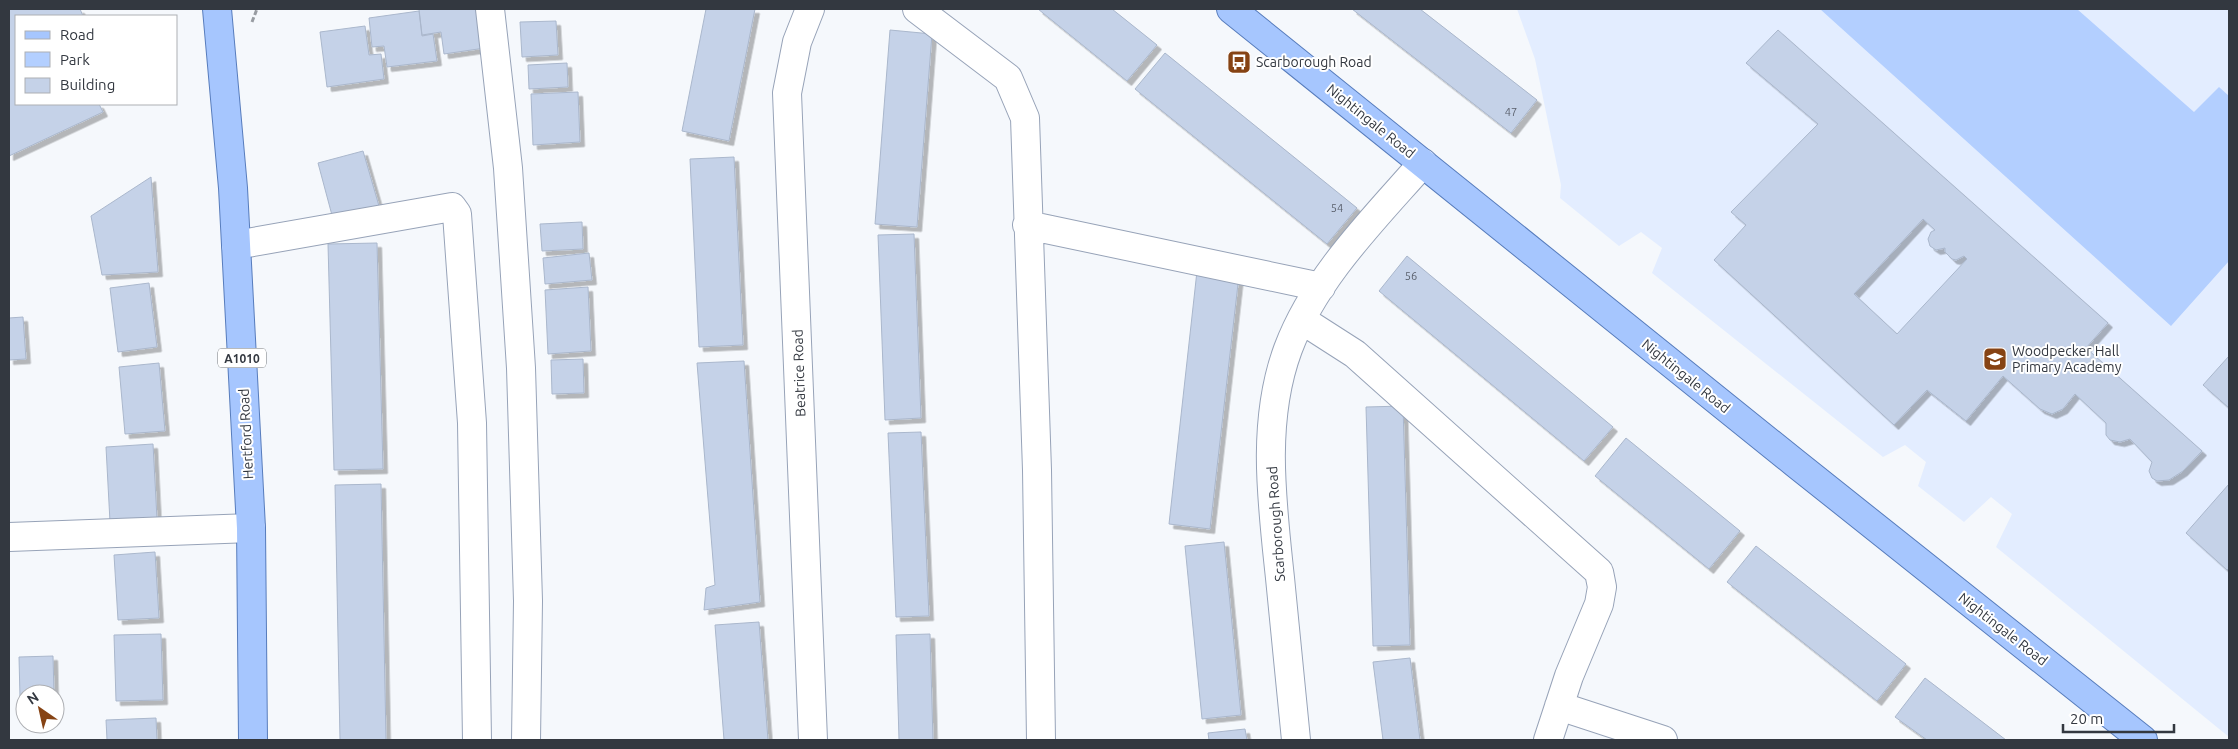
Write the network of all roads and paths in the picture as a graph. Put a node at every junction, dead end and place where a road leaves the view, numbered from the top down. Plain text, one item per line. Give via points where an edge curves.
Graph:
1 (217, 9) edge
2 (490, 9) edge
3 (810, 9) edge
4 (917, 9) edge
5 (1231, 9) edge
6 (1423, 163) junction
7 (1027, 225) junction
8 (236, 245) junction
9 (1321, 287) junction
10 (1302, 320) junction
11 (252, 528) junction
12 (9, 537) edge
13 (1559, 706) junction
14 (253, 740) edge
15 (477, 740) edge
16 (526, 740) edge
17 (813, 740) edge
18 (1041, 740) edge
19 (1296, 740) edge
20 (1548, 740) edge
21 (1663, 740) edge
22 (2143, 740) edge

1 - 8 main road, Hertford Road / A1010
2 - 16 street via 508,168 521,368 528,601
3 - 17 street, Beatrice Road via 797,42 788,93
4 - 7 street via 1008,78 1025,118
5 - 6 main road, Nightingale Road
6 - 9 street, Scarborough Road via 1350,247
6 - 22 main road, Nightingale Road via 1794,464
7 - 9 street
7 - 18 street via 1037,470
8 - 11 main road, Hertford Road / A1010
8 - 15 street via 452,207 458,214 472,423
9 - 10 street, Scarborough Road
10 - 13 street via 1355,354 1599,572 1602,588 1599,604
10 - 19 street, Scarborough Road via 1288,348 1277,387 1270,485
11 - 12 street
11 - 14 main road, Hertford Road / A1010
13 - 20 street
13 - 21 street

